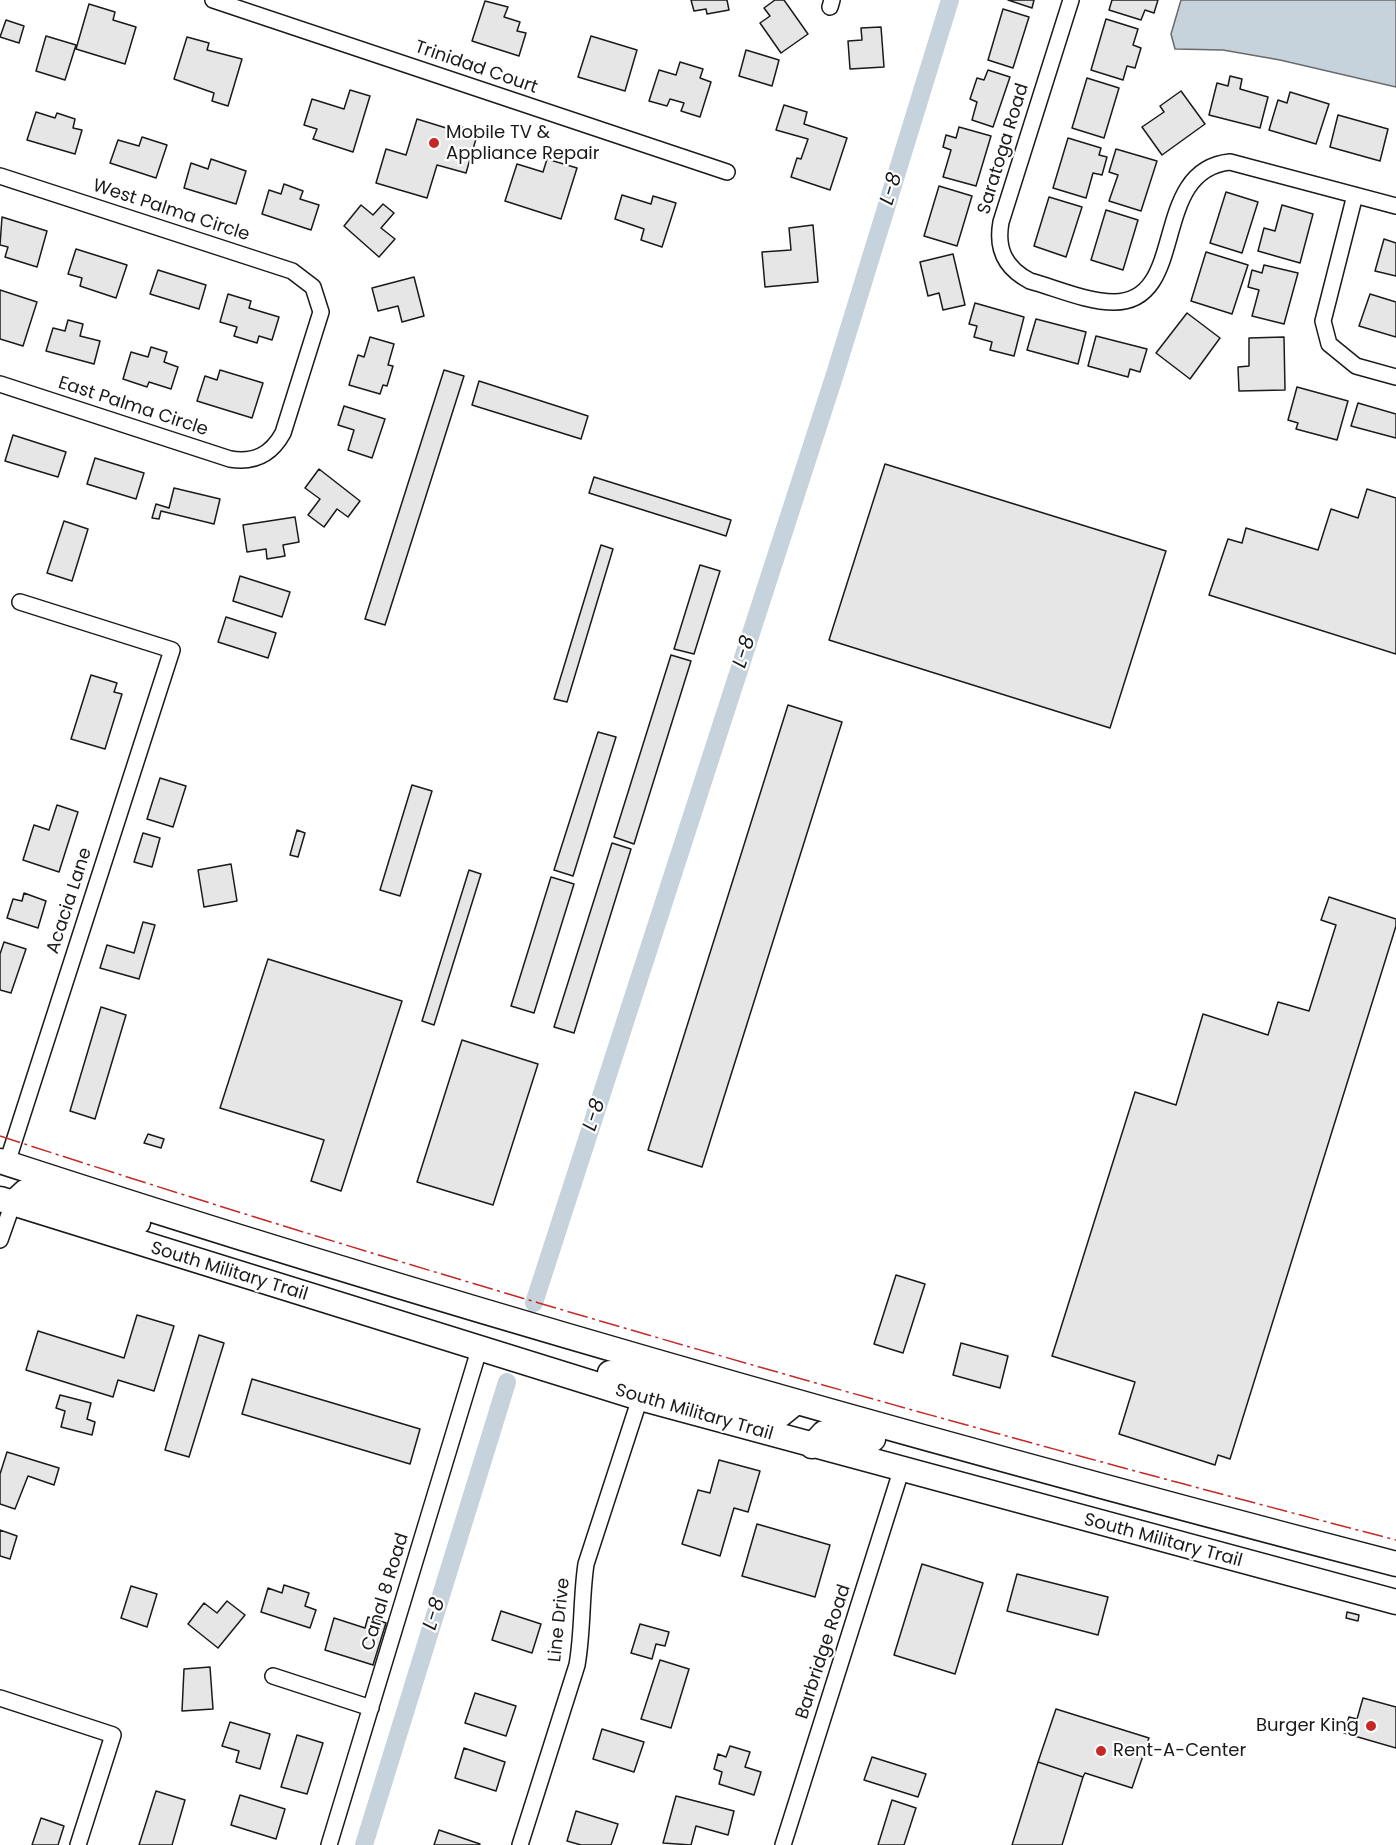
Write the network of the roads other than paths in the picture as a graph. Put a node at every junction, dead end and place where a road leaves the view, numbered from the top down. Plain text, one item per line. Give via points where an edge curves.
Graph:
1 (213, 0) edge
2 (1071, 0) edge
3 (727, 172) dead end
4 (0, 176) edge
5 (1355, 195) junction
6 (1396, 206) edge
7 (1396, 377) edge
8 (0, 384) edge
9 (256, 459) joint
10 (20, 602) dead end
11 (2, 1164) edge
12 (6, 1201) edge
13 (0, 1240) edge
14 (252, 1241) junction
15 (479, 1350) junction
16 (573, 1378) junction
17 (640, 1398) junction
18 (796, 1402) junction
19 (812, 1446) junction
20 (902, 1471) junction
21 (1065, 1475) junction
22 (1396, 1564) edge
23 (1396, 1602) edge
24 (273, 1676) dead end
25 (0, 1698) edge
26 (371, 1708) junction
27 (78, 1845) edge
28 (329, 1845) edge
29 (520, 1845) edge
30 (783, 1845) edge

1 - 3 street, Trinidad Court
2 - 5 street, Saratoga Road via 998,234 1003,257 1019,275 1102,300 1114,302 1137,296 1155,279 1188,183 1201,171 1218,164 1230,162
4 - 9 street, West Palma Circle via 292,271 308,282 319,299 318,325 284,433 277,444
5 - 6 street, Saratoga Road
5 - 7 street via 1323,321 1329,344 1356,366
8 - 9 street, East Palma Circle via 230,459
10 - 11 street, Acacia Lane via 172,650
11 - 14 main road, South Military Trail
12 - 13 street
12 - 14 main road via 25,1192 39,1192 212,1240
12 - 15 main road, South Military Trail
14 - 18 main road, South Military Trail
15 - 16 main road, South Military Trail
15 - 26 street, Canal 8 Road
16 - 17 main road, South Military Trail
16 - 18 main road via 603,1371 765,1414 780,1415
17 - 19 main road, South Military Trail
17 - 29 street, Line Drive via 586,1564 577,1665
18 - 21 main road, South Military Trail
19 - 20 main road, South Military Trail
19 - 21 main road via 824,1433 844,1431 1019,1479
20 - 23 main road, South Military Trail
20 - 30 street, Barbridge Road
21 - 22 main road, South Military Trail
24 - 26 street
25 - 27 street via 113,1735
26 - 28 street, Canal 8 Road

